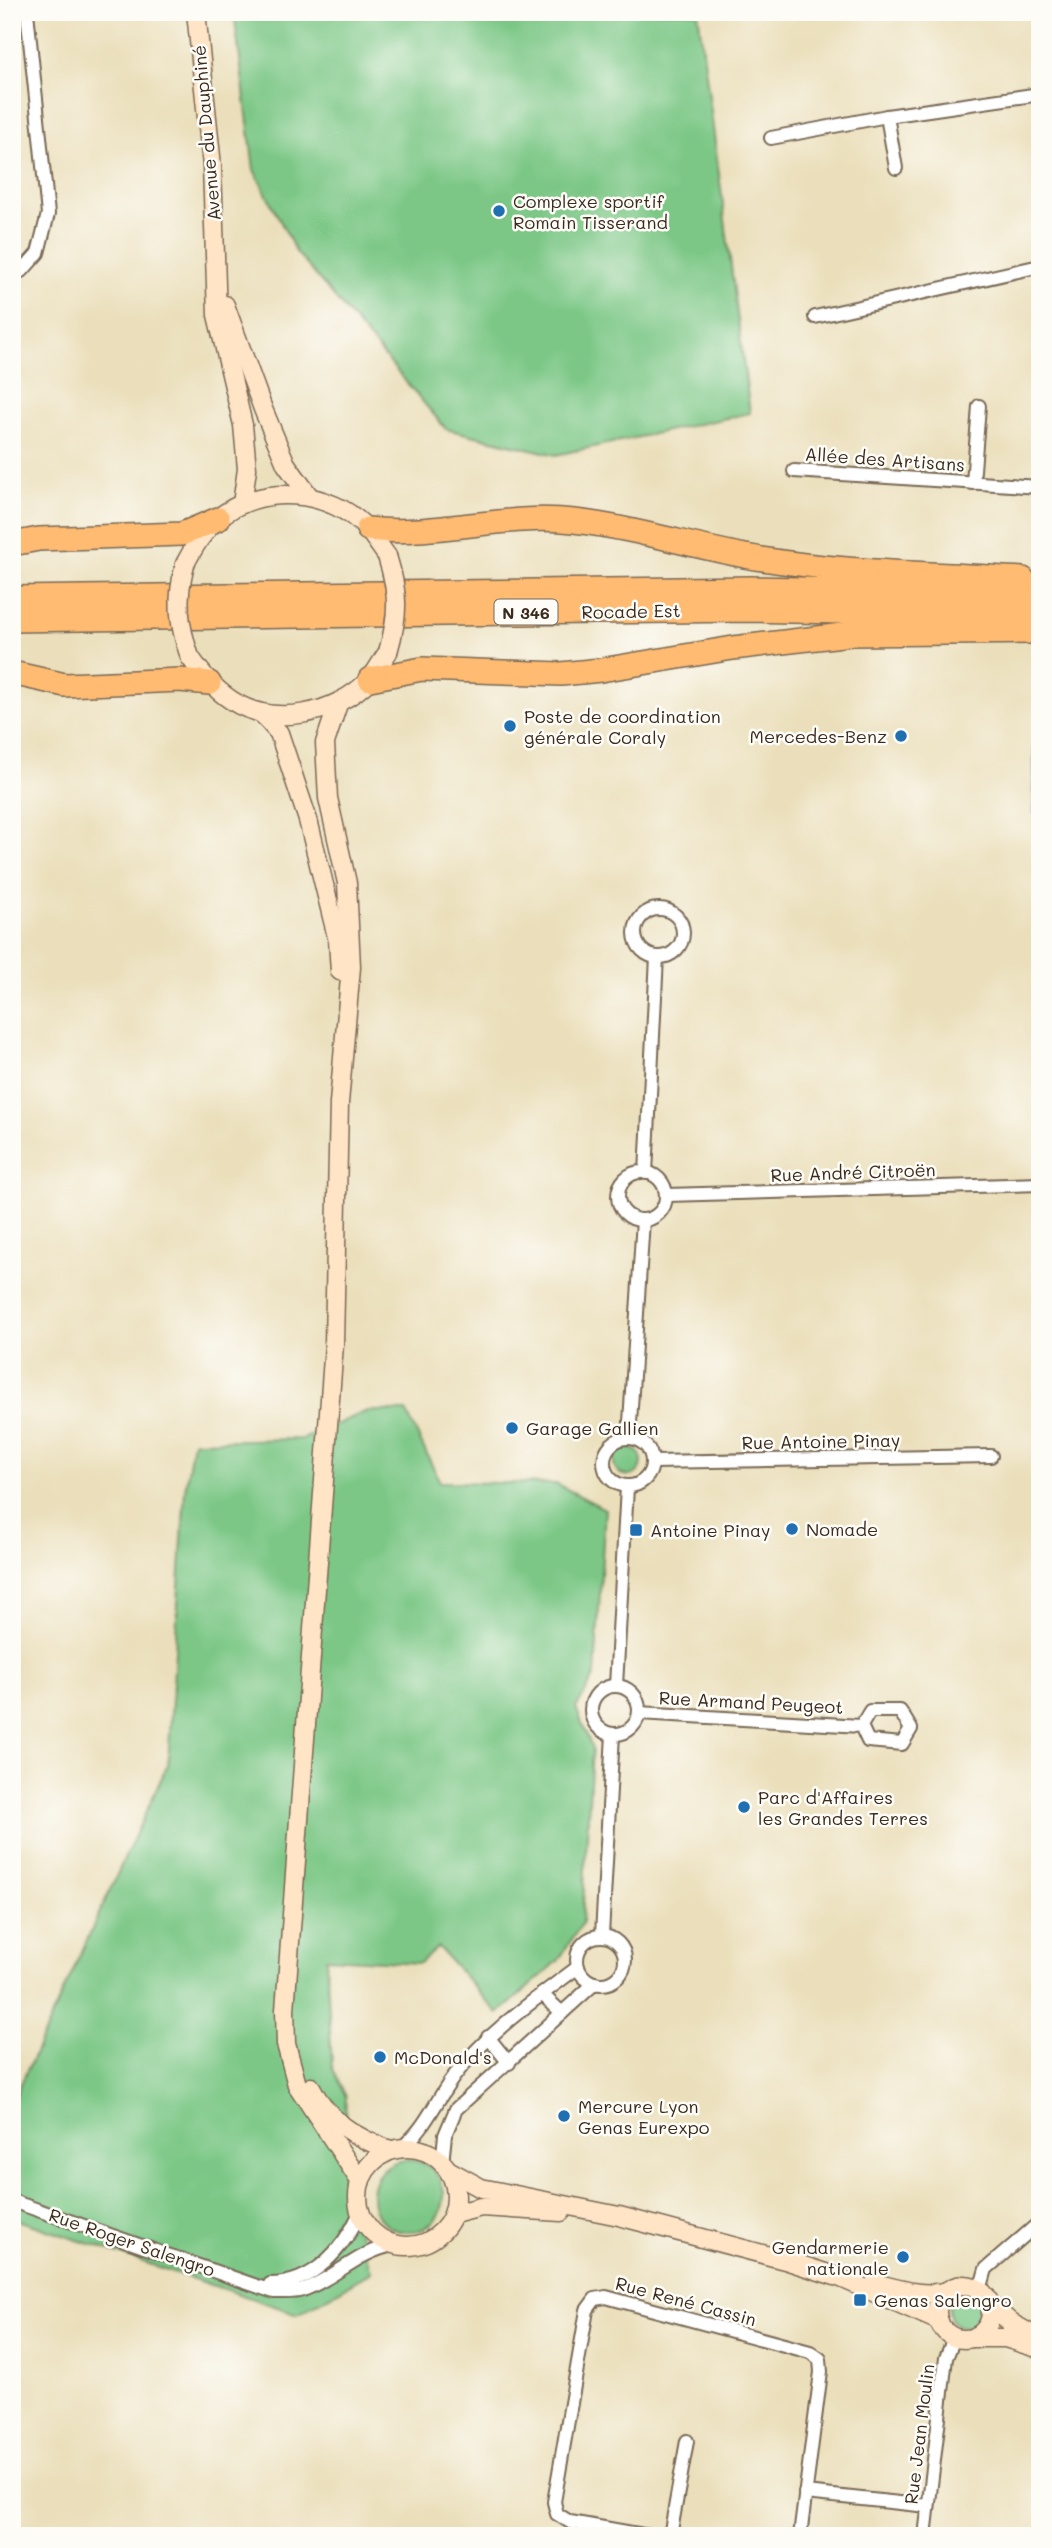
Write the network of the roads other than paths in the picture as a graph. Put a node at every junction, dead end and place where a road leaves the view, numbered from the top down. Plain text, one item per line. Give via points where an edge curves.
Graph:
1 (27, 12) edge
2 (196, 12) edge
3 (1040, 94) edge
4 (887, 116) junction
5 (771, 138) dead end
6 (896, 168) dead end
7 (215, 254) junction
8 (1040, 266) edge
9 (12, 276) edge
10 (815, 317) dead end
11 (979, 406) dead end
12 (794, 471) dead end
13 (973, 483) junction
14 (1040, 487) edge
15 (309, 496) junction
16 (242, 504) junction
17 (218, 519) junction
18 (368, 529) junction
19 (12, 544) edge
20 (1040, 580) edge
21 (1040, 594) edge
22 (12, 598) edge
23 (1040, 616) edge
24 (12, 620) edge
25 (1040, 632) edge
26 (12, 673) edge
27 (370, 679) junction
28 (209, 683) junction
29 (338, 704) junction
30 (261, 713) junction
31 (657, 957) dead end
32 (344, 1021) junction
33 (646, 1173) junction
34 (1040, 1184) edge
35 (667, 1195) junction
36 (643, 1220) junction
37 (629, 1438) junction
38 (991, 1456) dead end
39 (652, 1462) junction
40 (627, 1487) junction
41 (616, 1686) junction
42 (639, 1713) junction
43 (861, 1726) dead end
44 (613, 1734) junction
45 (602, 1935) junction
46 (578, 1967) junction
47 (289, 1983) junction
48 (595, 1983) junction
49 (543, 1994) junction
50 (562, 2013) junction
51 (488, 2037) junction
52 (509, 2063) junction
53 (396, 2149) junction
54 (445, 2167) junction
55 (360, 2180) junction
56 (12, 2201) edge
57 (360, 2213) junction
58 (454, 2214) junction
59 (619, 2216) junction
60 (1040, 2222) edge
61 (394, 2245) junction
62 (841, 2278) junction
63 (252, 2284) junction
64 (948, 2291) junction
65 (985, 2297) junction
66 (939, 2321) junction
67 (954, 2337) junction
68 (973, 2338) junction
69 (1040, 2339) edge
70 (1040, 2349) edge
71 (687, 2441) dead end
72 (805, 2493) junction
73 (928, 2507) junction
74 (649, 2536) edge
75 (670, 2536) edge
76 (800, 2536) edge
77 (925, 2536) edge

1 - 9 street via 48,214 38,253
2 - 7 main road, Avenue du Dauphiné via 212,166
3 - 4 street
4 - 5 street
4 - 6 street
7 - 15 main road, Avenue du Dauphiné via 227,311 262,409 286,464
7 - 16 main road, Avenue du Dauphiné via 217,315 243,425 247,469
8 - 10 street
11 - 13 street, Allée des Artisans
12 - 13 street, Allée des Artisans
13 - 14 street, Allée des Artisans
15 - 16 main road via 275,495
15 - 18 main road via 341,508
16 - 17 main road
17 - 19 highway via 182,534
17 - 28 main road, bridge via 198,539 177,595 179,627 190,657
18 - 20 highway via 397,533 520,518 576,521 800,565
18 - 27 main road, bridge via 387,556 397,588 397,620 388,652
21 - 22 highway, Rocade Est / N 346 via 751,588
23 - 24 highway, Rocade Est / N 346 via 747,610
25 - 27 highway via 851,634 561,674 422,669
26 - 28 highway via 65,684
27 - 29 main road
28 - 30 main road via 233,701
29 - 30 main road via 300,715
29 - 32 main road via 325,743 328,798 346,883 351,967
30 - 32 main road via 279,733 323,871 338,941
31 - 33 street
32 - 47 main road via 334,1344
33 - 35 street via 662,1182
33 - 36 street via 626,1178 618,1193 624,1212
34 - 35 street, Rue André Citroën
35 - 36 street via 662,1210
36 - 37 street
37 - 39 street via 643,1444
37 - 40 street via 610,1445 603,1464 609,1478
38 - 39 street, Rue Antoine Pinay
39 - 40 street via 645,1480
40 - 41 street
41 - 42 street via 636,1698
41 - 44 street via 601,1690 591,1711 596,1726
42 - 43 street, Rue Armand Peugeot
42 - 44 street via 632,1728
44 - 45 street
45 - 46 street via 582,1945
45 - 48 street via 617,1941 625,1963 618,1977
46 - 48 street
46 - 49 street
47 - 53 main road via 295,2043 316,2096 363,2142
47 - 55 main road via 286,2044 297,2085
48 - 50 street
49 - 50 street
49 - 51 street
50 - 52 street
51 - 52 street
51 - 53 street via 457,2072 425,2125
52 - 54 street via 456,2109 445,2135
53 - 54 main road via 426,2151
53 - 55 main road via 369,2166
54 - 58 main road via 455,2185
54 - 59 main road via 481,2188
55 - 57 main road
56 - 63 street, Rue Roger Salengro
57 - 61 main road via 373,2233
57 - 63 street, Rue Roger Salengro via 348,2237 308,2275 282,2284
58 - 59 main road via 481,2207
58 - 61 main road via 430,2241 409,2247
59 - 62 main road via 733,2244
60 - 65 street via 986,2269
61 - 63 street, Rue Roger Salengro via 362,2254 301,2291 274,2292
62 - 64 main road via 922,2294
62 - 66 main road
64 - 65 main road via 964,2285
64 - 66 main road via 938,2304
65 - 68 main road via 990,2320
65 - 69 main road via 1011,2323
66 - 67 main road
67 - 68 main road
67 - 73 street, Rue Jean Moulin via 946,2358
68 - 70 main road via 1005,2338
71 - 75 street
72 - 73 street
72 - 74 street, Rue René Cassin via 820,2359 759,2338 596,2299 587,2309 554,2502 557,2514 570,2522
72 - 76 street, Rue René Cassin
73 - 77 street, Rue Jean Moulin

